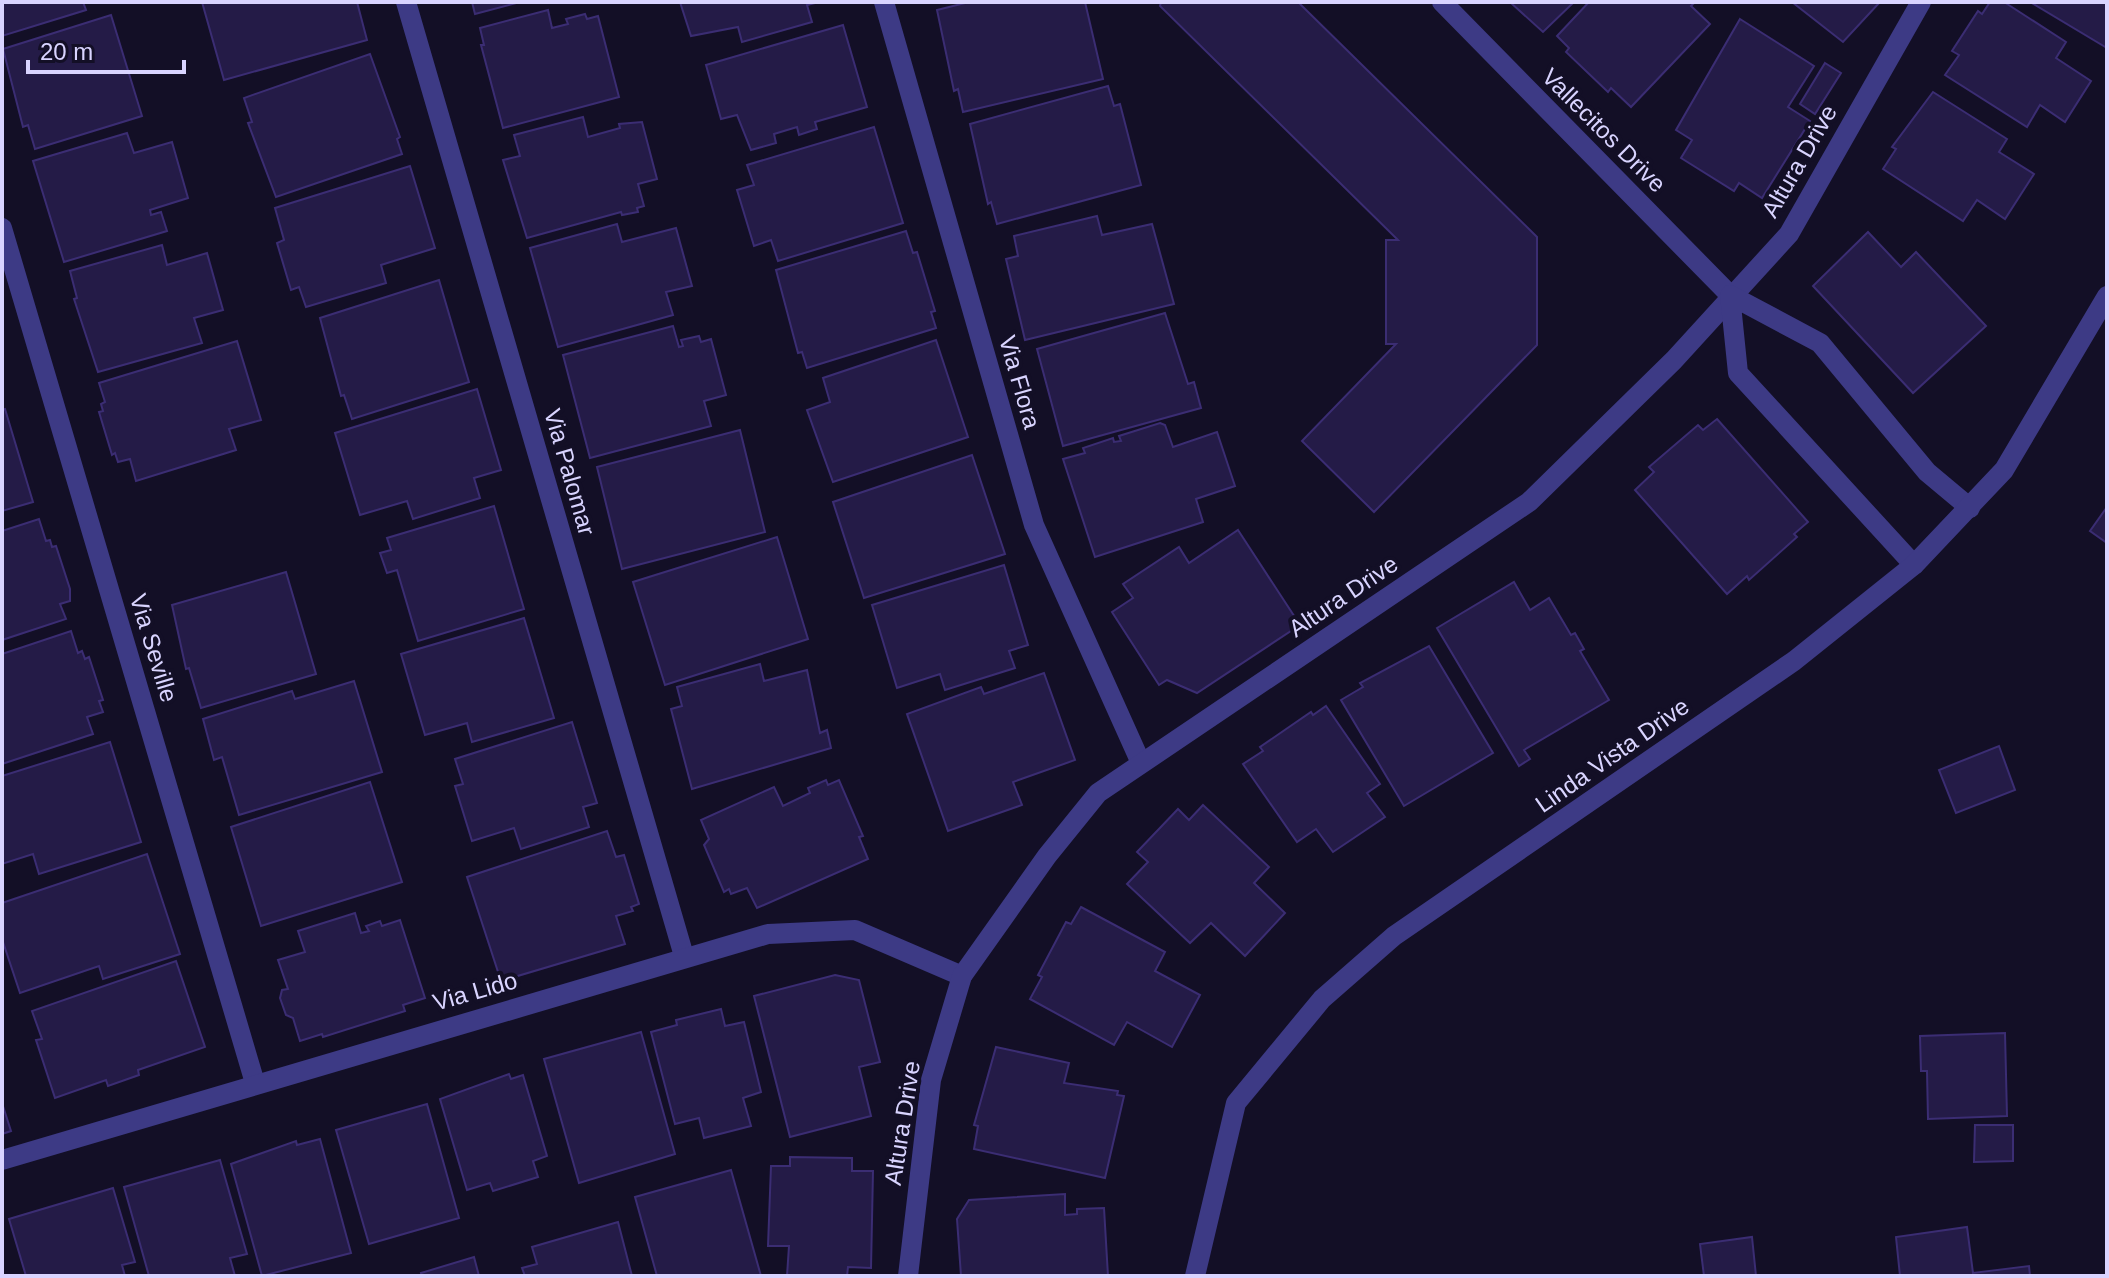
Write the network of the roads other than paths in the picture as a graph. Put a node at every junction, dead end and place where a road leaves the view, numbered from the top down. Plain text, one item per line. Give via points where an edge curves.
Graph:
1 (406, 2) edge
2 (884, 2) edge
3 (1442, 2) edge
4 (1921, 2) edge
5 (2, 228) edge
6 (1730, 295) junction
7 (2107, 296) edge
8 (1970, 508) junction
9 (1914, 565) junction
10 (1141, 763) junction
11 (684, 956) junction
12 (962, 976) junction
13 (255, 1083) junction
14 (2, 1160) edge
15 (908, 1276) edge
16 (1195, 1276) edge

1 - 11 street, Via Palomar
2 - 10 street, Via Flora via 1034,525
3 - 6 street, Vallecitos Drive
4 - 6 street, Altura Drive via 1789,234
5 - 13 street, Via Seville
6 - 8 street, Vallecitos Drive via 1820,343 1927,472
6 - 9 street via 1738,373
6 - 10 street, Altura Drive via 1674,360 1529,502
7 - 8 street, Linda Vista Drive via 2004,470
8 - 9 street, Linda Vista Drive
9 - 16 street, Linda Vista Drive via 1794,661 1394,936 1322,999 1236,1103
10 - 12 street, Altura Drive via 1098,793
11 - 12 street, Via Lido via 768,934 855,930
11 - 13 street, Via Lido
12 - 15 street, Altura Drive via 931,1080
13 - 14 street, Via Lido

